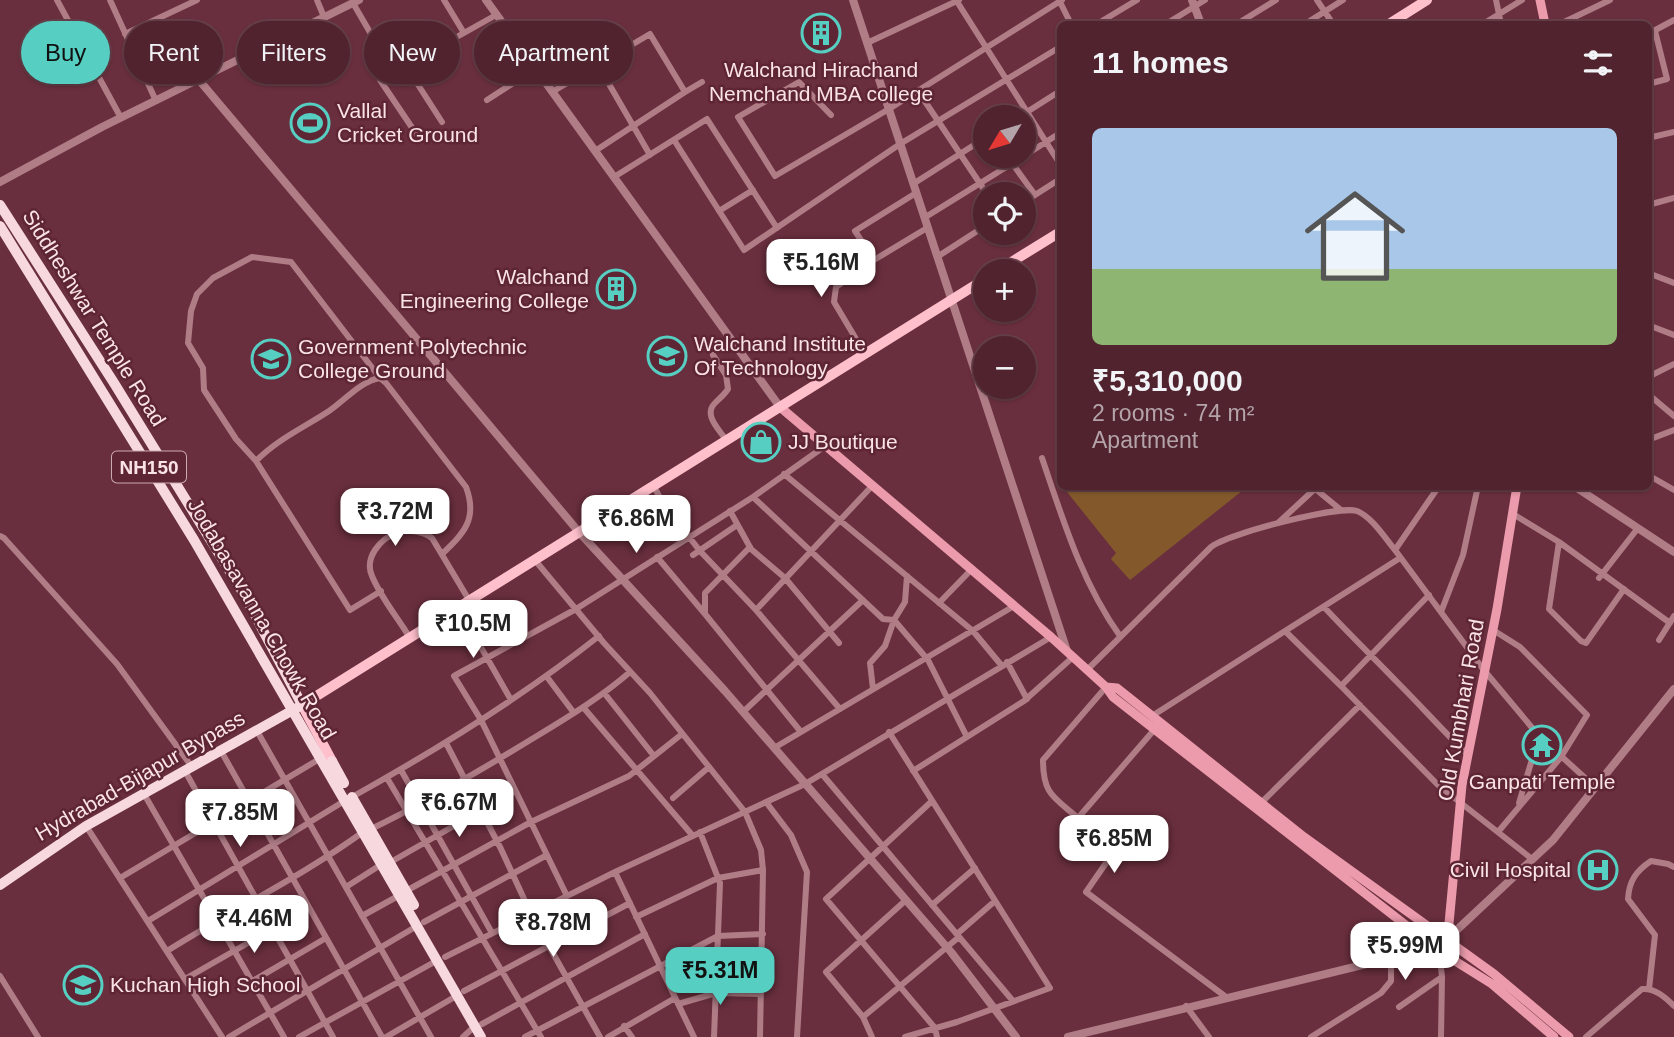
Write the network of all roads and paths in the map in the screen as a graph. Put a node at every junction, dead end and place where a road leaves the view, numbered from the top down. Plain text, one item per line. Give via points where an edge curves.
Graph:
1 (57, 0) edge
2 (110, 0) edge
3 (197, 0) edge
4 (317, 0) edge
5 (443, 0) edge
6 (486, 0) edge
7 (853, 0) edge
8 (1137, 0) edge
9 (1205, 0) edge
10 (1276, 0) edge
11 (1317, 0) edge
12 (1343, 0) edge
13 (1427, 0) edge
14 (1496, 0) edge
15 (1522, 0) edge
16 (1540, 0) edge
17 (1611, 0) edge
18 (958, 1) edge
19 (1061, 1) edge
20 (356, 2) edge
21 (183, 3) edge
22 (1049, 3) edge
23 (1193, 3) edge
24 (1414, 4) edge
25 (1325, 12) junction
26 (496, 15) junction
27 (1499, 15) junction
28 (324, 17) junction
29 (1674, 20) edge
30 (149, 21) edge
31 (366, 21) edge
32 (500, 21) edge
33 (1069, 21) edge
34 (1109, 21) edge
35 (1170, 21) edge
36 (1200, 21) edge
37 (1242, 21) edge
38 (1310, 21) edge
39 (1331, 21) edge
40 (1393, 21) edge
41 (1488, 21) edge
42 (1500, 21) edge
43 (1544, 21) edge
44 (1566, 21) edge
45 (124, 32) edge
46 (1652, 32) edge
47 (464, 33) junction
48 (460, 35) edge
49 (867, 43) junction
50 (633, 44) edge
51 (987, 47) junction
52 (1057, 49) edge
53 (223, 68) edge
54 (1007, 79) junction
55 (702, 82) dead end
56 (1652, 83) edge
57 (148, 84) edge
58 (191, 84) edge
59 (202, 84) edge
60 (383, 84) edge
61 (418, 84) edge
62 (512, 84) edge
63 (546, 84) edge
64 (566, 84) edge
65 (609, 84) edge
66 (918, 91) junction
67 (552, 92) junction
68 (685, 92) junction
69 (1057, 93) edge
70 (487, 100) dead end
71 (156, 101) junction
72 (1023, 105) edge
73 (1036, 106) edge
74 (889, 109) junction
75 (831, 115) dead end
76 (121, 118) junction
77 (939, 121) junction
78 (442, 122) dead end
79 (633, 125) junction
80 (1036, 126) edge
81 (1674, 132) edge
82 (1057, 134) edge
83 (416, 135) dead end
84 (1652, 137) edge
85 (674, 140) junction
86 (1046, 142) junction
87 (900, 144) junction
88 (973, 146) edge
89 (1036, 148) edge
90 (595, 151) junction
91 (650, 155) junction
92 (960, 155) junction
93 (1057, 159) edge
94 (1004, 168) edge
95 (614, 177) junction
96 (1057, 181) edge
97 (0, 182) edge
98 (978, 182) edge
99 (981, 182) edge
100 (913, 184) junction
101 (973, 187) edge
102 (753, 190) junction
103 (916, 193) junction
104 (1036, 194) edge
105 (1674, 198) edge
106 (1652, 204) edge
107 (0, 205) edge
108 (719, 211) junction
109 (924, 218) junction
110 (0, 226) edge
111 (777, 228) junction
112 (927, 228) junction
113 (973, 234) edge
114 (1057, 234) edge
115 (937, 257) junction
116 (1016, 259) edge
117 (874, 260) junction
118 (1652, 275) edge
119 (1674, 283) edge
120 (973, 286) edge
121 (951, 300) junction
122 (1652, 327) edge
123 (1674, 335) edge
124 (865, 354) junction
125 (713, 355) dead end
126 (1674, 364) edge
127 (1652, 375) edge
128 (380, 378) junction
129 (1652, 397) edge
130 (780, 407) junction
131 (1674, 416) edge
132 (1674, 430) edge
133 (1652, 438) edge
134 (726, 440) junction
135 (825, 446) junction
136 (1042, 458) dead end
137 (256, 461) junction
138 (784, 474) junction
139 (1652, 477) edge
140 (653, 485) junction
141 (872, 486) junction
142 (1312, 490) edge
143 (1318, 490) edge
144 (1436, 490) edge
145 (1477, 490) edge
146 (1516, 490) edge
147 (1582, 490) edge
148 (1674, 490) edge
149 (753, 497) junction
150 (1341, 510) junction
151 (730, 511) junction
152 (1513, 514) junction
153 (840, 520) junction
154 (737, 524) junction
155 (1276, 524) junction
156 (1638, 528) junction
157 (578, 531) junction
158 (0, 536) edge
159 (689, 537) junction
160 (1559, 542) junction
161 (750, 547) junction
162 (699, 550) junction
163 (1395, 550) junction
164 (811, 551) junction
165 (1674, 552) edge
166 (442, 554) junction
167 (692, 555) dead end
168 (657, 557) junction
169 (1400, 558) junction
170 (534, 559) junction
171 (971, 570) junction
172 (724, 574) junction
173 (907, 576) junction
174 (1601, 576) junction
175 (785, 578) junction
176 (623, 579) junction
177 (1624, 589) junction
178 (381, 591) junction
179 (1429, 595) junction
180 (469, 600) junction
181 (863, 600) junction
182 (939, 603) junction
183 (1014, 606) junction
184 (458, 607) junction
185 (1324, 607) junction
186 (576, 609) junction
187 (756, 610) junction
188 (1441, 612) junction
189 (705, 614) junction
190 (1674, 616) edge
191 (894, 621) junction
192 (1670, 623) junction
193 (1493, 630) junction
194 (830, 631) junction
195 (973, 631) junction
196 (1285, 631) junction
197 (598, 636) junction
198 (1051, 636) junction
199 (1120, 636) junction
200 (410, 638) junction
201 (1659, 640) dead end
202 (839, 643) dead end
203 (1070, 654) junction
204 (1370, 656) junction
205 (487, 658) junction
206 (926, 658) junction
207 (798, 660) junction
208 (1005, 664) junction
209 (1483, 669) junction
210 (1087, 670) junction
211 (630, 672) junction
212 (547, 677) junction
213 (1341, 686) junction
214 (1106, 687) junction
215 (873, 689) junction
216 (1674, 689) edge
217 (766, 690) junction
218 (605, 694) junction
219 (947, 698) junction
220 (1027, 699) junction
221 (511, 700) junction
222 (1360, 705) junction
223 (583, 707) junction
224 (298, 708) junction
225 (840, 709) junction
226 (743, 712) junction
227 (574, 713) junction
228 (1152, 716) junction
229 (481, 720) junction
230 (1154, 730) junction
231 (257, 731) junction
232 (801, 732) junction
233 (889, 732) junction
234 (682, 734) junction
235 (1539, 736) junction
236 (967, 737) junction
237 (446, 743) junction
238 (774, 748) junction
239 (221, 751) junction
240 (1468, 755) junction
241 (654, 756) junction
242 (1561, 757) junction
243 (327, 759) junction
244 (499, 759) junction
245 (709, 767) junction
246 (188, 769) junction
247 (401, 770) junction
248 (635, 771) junction
249 (913, 771) junction
250 (822, 774) junction
251 (387, 778) junction
252 (284, 779) junction
253 (465, 779) junction
254 (805, 784) junction
255 (1595, 787) junction
256 (515, 791) junction
257 (144, 794) junction
258 (673, 798) dead end
259 (349, 799) junction
260 (248, 800) junction
261 (932, 801) junction
262 (1461, 801) junction
263 (766, 802) junction
264 (1261, 803) junction
265 (420, 804) junction
266 (1517, 808) junction
267 (408, 811) junction
268 (482, 811) junction
269 (746, 812) junction
270 (1078, 818) junction
271 (213, 821) junction
272 (531, 822) junction
273 (309, 823) junction
274 (86, 826) junction
275 (367, 831) junction
276 (700, 832) junction
277 (1498, 832) junction
278 (693, 835) junction
279 (438, 836) junction
280 (497, 841) junction
281 (426, 843) junction
282 (173, 845) junction
283 (274, 845) junction
284 (883, 846) junction
285 (547, 855) junction
286 (329, 857) junction
287 (870, 859) junction
288 (1532, 859) junction
289 (386, 863) junction
290 (454, 864) junction
291 (238, 866) junction
292 (1674, 867) edge
293 (975, 869) junction
294 (763, 870) junction
295 (442, 871) junction
296 (615, 872) junction
297 (512, 873) junction
298 (292, 877) junction
299 (120, 878) junction
300 (718, 878) junction
301 (0, 885) edge
302 (346, 887) junction
303 (198, 891) junction
304 (403, 893) junction
305 (472, 896) junction
306 (567, 896) junction
307 (256, 898) junction
308 (906, 900) junction
309 (995, 901) junction
310 (461, 902) junction
311 (630, 903) junction
312 (932, 905) junction
313 (309, 908) junction
314 (531, 914) junction
315 (362, 916) junction
316 (636, 917) junction
317 (215, 920) junction
318 (148, 921) junction
319 (421, 924) junction
320 (273, 929) junction
321 (492, 933) junction
322 (645, 934) junction
323 (762, 934) junction
324 (718, 936) junction
325 (958, 936) junction
326 (326, 938) junction
327 (482, 938) junction
328 (861, 940) junction
329 (1445, 941) junction
330 (549, 946) junction
331 (947, 947) junction
332 (381, 948) junction
333 (167, 951) junction
334 (233, 951) junction
335 (1439, 951) junction
336 (1391, 958) junction
337 (442, 959) junction
338 (290, 960) junction
339 (660, 967) junction
340 (345, 970) junction
341 (502, 971) junction
342 (0, 976) edge
343 (565, 977) junction
344 (1442, 978) junction
345 (185, 979) junction
346 (400, 981) junction
347 (251, 982) junction
348 (900, 986) junction
349 (1649, 989) junction
350 (308, 992) junction
351 (461, 993) junction
352 (716, 993) junction
353 (761, 994) junction
354 (1226, 997) junction
355 (676, 1001) junction
356 (1013, 1001) junction
357 (362, 1002) junction
358 (521, 1002) junction
359 (582, 1006) junction
360 (1186, 1006) junction
361 (1674, 1006) edge
362 (1399, 1007) dead end
363 (994, 1008) junction
364 (271, 1013) junction
365 (420, 1017) junction
366 (863, 1017) junction
367 (325, 1023) junction
368 (479, 1025) junction
369 (624, 1026) junction
370 (935, 1028) junction
371 (539, 1034) edge
372 (38, 1037) edge
373 (222, 1037) edge
374 (229, 1037) edge
375 (284, 1037) edge
376 (299, 1037) edge
377 (333, 1037) edge
378 (384, 1037) edge
379 (431, 1037) edge
380 (463, 1037) edge
381 (481, 1037) edge
382 (489, 1037) edge
383 (525, 1037) edge
384 (600, 1037) edge
385 (608, 1037) edge
386 (632, 1037) edge
387 (694, 1037) edge
388 (714, 1037) edge
389 (760, 1037) edge
390 (797, 1037) edge
391 (872, 1037) edge
392 (905, 1037) edge
393 (937, 1037) edge
394 (1016, 1037) edge
395 (1068, 1037) edge
396 (1209, 1037) edge
397 (1311, 1037) edge
398 (1441, 1037) edge
399 (1554, 1037) edge
400 (1569, 1037) edge
401 (1586, 1037) edge

1 - 76 street
2 - 45 street
3 - 21 street
4 - 28 street
5 - 47 street
6 - 26 street
7 - 49 street
8 - 34 street
9 - 23 street
10 - 37 street
11 - 25 street
12 - 25 street
13 - 24 main road
14 - 27 street
15 - 27 street
16 - 43 main road
17 - 44 street
18 - 49 street
18 - 51 street
19 - 22 street
19 - 33 street
20 - 28 street
20 - 31 street
21 - 30 street
22 - 51 street
23 - 35 street
23 - 36 street
24 - 40 main road
25 - 38 street
25 - 39 street
26 - 32 street
26 - 47 street
27 - 41 street
27 - 42 street
28 - 53 street
29 - 46 street
46 - 56 street via 1667,79
47 - 48 street
49 - 74 street
50 - 68 street via 650,34
51 - 54 street
51 - 66 street
52 - 54 street
54 - 72 street
54 - 77 street
55 - 68 street
57 - 71 street
58 - 71 street
59 - 157 street
60 - 83 street
61 - 78 street
62 - 70 street
63 - 67 street
64 - 67 street
65 - 79 street
66 - 74 street
66 - 77 street
67 - 90 street
68 - 79 street
69 - 73 street
71 - 76 street
74 - 75 street via 775,176 738,117 799,82
74 - 87 street
76 - 97 street
77 - 87 street
77 - 92 street
79 - 90 street
79 - 91 street
80 - 86 street
81 - 84 street
82 - 86 street
85 - 91 street
85 - 102 street via 707,119
85 - 108 street
86 - 89 street
86 - 93 street
87 - 100 street
87 - 111 street
88 - 92 street
90 - 95 street
91 - 95 street
92 - 98 street
92 - 100 street
94 - 99 street
95 - 130 street
96 - 104 street
100 - 103 street
101 - 109 street
102 - 108 street
102 - 111 street
103 - 109 street
103 - 117 street via 855,231
105 - 106 street
107 - 224 highway, Siddheshwar Temple Road / NH150 via 245,596
108 - 111 street via 744,250
109 - 112 street
110 - 224 highway, Jodabasavanna Chowk Road / NH150
112 - 115 street
112 - 117 street
113 - 115 street
114 - 116 main road
115 - 121 street
117 - 124 street via 836,287 834,302
118 - 119 street
120 - 121 main road
121 - 124 main road
121 - 203 street
122 - 123 street
124 - 130 main road
125 - 134 street via 726,375 728,390 710,413
126 - 127 street
128 - 137 street via 275,443
128 - 137 street via 290,262 252,257 213,278 197,293 188,343 203,369 204,390
128 - 166 street via 466,487 471,501 465,531
129 - 131 street
130 - 134 main road
130 - 135 main road
132 - 133 street
134 - 140 main road
135 - 138 street
135 - 141 main road
136 - 199 street via 1077,557 1101,609
137 - 178 street via 350,610
138 - 149 street
138 - 153 street
139 - 148 street
140 - 157 main road
140 - 159 street
141 - 153 street
141 - 171 main road
142 - 155 street
143 - 150 street
144 - 163 street
145 - 188 street via 1463,555
146 - 152 main road, Old Kumbhari Road
147 - 156 street
149 - 151 street
149 - 164 street
150 - 155 street
150 - 163 street via 1366,516
151 - 154 street
151 - 159 street
152 - 160 street
152 - 193 main road, Old Kumbhari Road
153 - 164 street
153 - 173 street
154 - 161 street
154 - 162 street
155 - 199 street via 1216,542
156 - 165 street
156 - 174 street
157 - 170 main road
157 - 176 street
158 - 246 street via 117,664
159 - 162 street
159 - 168 street
160 - 174 street
160 - 177 street via 1549,609 1581,641 1586,643
161 - 172 street
161 - 175 street
162 - 167 street
162 - 172 street
163 - 169 street
164 - 175 street
164 - 181 street
166 - 178 street via 426,534 402,530 389,536 378,544 371,561 371,574
166 - 180 street
168 - 176 street
168 - 189 street
169 - 179 street
169 - 185 street
170 - 180 main road
170 - 186 street
171 - 182 street
171 - 183 main road
172 - 187 street
172 - 189 street via 705,593
173 - 182 street
173 - 191 street via 905,602
174 - 177 street
175 - 187 street
175 - 194 street
176 - 186 street
176 - 226 street
177 - 192 street
178 - 200 street
179 - 188 street
179 - 204 street
180 - 184 main road
181 - 191 street via 883,619
181 - 194 street
182 - 195 street
183 - 195 street
183 - 198 main road
184 - 200 main road
184 - 205 street
185 - 196 street
185 - 204 street
186 - 197 street
186 - 205 street
187 - 207 street
188 - 209 street
189 - 217 street
190 - 192 street
191 - 206 street
191 - 215 street via 885,646 870,663
192 - 201 street
193 - 209 main road, Old Kumbhari Road
193 - 242 street via 1520,647 1587,715
194 - 202 street
194 - 207 street
195 - 206 street
195 - 208 street
196 - 213 street
196 - 228 street
197 - 211 street
197 - 212 street
198 - 203 main road
198 - 208 street
199 - 210 street
200 - 224 main road
203 - 210 main road
203 - 220 street
204 - 213 street
204 - 240 street
205 - 221 street
205 - 229 street via 454,676
206 - 215 street
206 - 219 street
207 - 217 street
207 - 225 street
208 - 219 street
208 - 220 street
209 - 235 street
209 - 240 main road, Old Kumbhari Road
210 - 214 main road
211 - 218 street
211 - 234 street
212 - 221 street
212 - 227 street
213 - 222 street
214 - 228 main road via 1117,688
214 - 230 main road
214 - 270 street via 1043,760 1043,782
215 - 225 street
216 - 255 street
217 - 226 street
217 - 232 street
218 - 223 street
218 - 241 street
219 - 233 street
219 - 236 street
220 - 236 street
221 - 229 street
222 - 262 street via 1438,785
222 - 264 street
223 - 227 street
223 - 248 street
224 - 231 highway, Hydrabad-Bijapur Bypass
224 - 243 highway, Jodabasavanna Chowk Road
225 - 232 street
226 - 238 street
227 - 244 street
228 - 264 main road
229 - 237 street
229 - 244 street
230 - 270 street
230 - 335 main road
231 - 239 highway, Hydrabad-Bijapur Bypass
231 - 252 street
232 - 238 street
233 - 249 street
233 - 250 street
234 - 241 street
234 - 245 street
235 - 242 street
235 - 266 street
236 - 249 street
237 - 247 street
237 - 253 street
238 - 254 street
239 - 246 highway, Hydrabad-Bijapur Bypass
239 - 260 street
240 - 262 main road, Old Kumbhari Road
241 - 248 street
242 - 255 street
242 - 266 street
243 - 252 street
243 - 259 highway, Jodabasavanna Chowk Road
244 - 253 street
244 - 256 street
245 - 258 street
245 - 269 street
246 - 257 highway, Hydrabad-Bijapur Bypass
246 - 271 street
247 - 251 street
247 - 265 street
248 - 272 street
248 - 278 street
249 - 261 street
250 - 254 street
250 - 284 street
251 - 259 street
251 - 267 street
252 - 260 street
252 - 273 street
253 - 265 street
253 - 268 street
254 - 263 street
254 - 287 street
255 - 288 street
256 - 268 street
256 - 272 street
257 - 274 highway, Hydrabad-Bijapur Bypass
257 - 282 street
259 - 273 street
259 - 275 highway, Jodabasavanna Chowk Road
260 - 271 street
260 - 283 street
261 - 284 street
261 - 293 street
262 - 277 street
262 - 329 main road, Old Kumbhari Road
263 - 269 street
263 - 390 street via 792,835 807,873
264 - 329 main road
265 - 267 street
265 - 279 street
266 - 277 street
267 - 275 street
267 - 281 street
268 - 279 street
268 - 280 street
269 - 276 street
269 - 294 street via 761,850
270 - 354 street via 1115,850 1086,892
271 - 282 street
271 - 291 street
272 - 280 street
272 - 285 street
273 - 283 street
273 - 286 street
274 - 299 street
274 - 301 highway, Hydrabad-Bijapur Bypass
275 - 286 street
275 - 289 highway, Jodabasavanna Chowk Road
276 - 278 street
276 - 300 street
277 - 288 street
278 - 296 street
279 - 281 street
279 - 290 street
280 - 290 street
280 - 297 street
281 - 289 street
281 - 295 street
282 - 299 street
282 - 303 street
283 - 291 street
283 - 298 street
284 - 287 street
284 - 312 street
285 - 297 street
285 - 306 street
286 - 298 street
286 - 302 street
287 - 308 street
287 - 328 street via 826,898
288 - 329 street
289 - 302 street
289 - 304 highway, Jodabasavanna Chowk Road
290 - 295 street
290 - 305 street
291 - 303 street
291 - 307 street
292 - 349 street via 1651,861 1638,870 1629,886 1628,900 1655,935
293 - 309 street
293 - 312 street
294 - 300 street
294 - 323 street
295 - 304 street
295 - 310 street
296 - 306 street
296 - 311 street
297 - 305 street
297 - 314 street
298 - 307 street
298 - 313 street
299 - 318 street
300 - 316 street
300 - 324 street
302 - 315 street
303 - 317 street
303 - 318 street
304 - 315 street
304 - 319 highway, Jodabasavanna Chowk Road
305 - 310 street
305 - 321 street
306 - 314 street
307 - 317 street
307 - 320 street
308 - 328 street
308 - 331 street
309 - 325 street
309 - 356 street via 1050,988
310 - 319 street
310 - 327 street
311 - 316 street
311 - 330 street
312 - 325 street
313 - 320 street
313 - 326 street
314 - 321 street
314 - 330 street
315 - 332 street
316 - 322 street
317 - 333 street
317 - 334 street
318 - 333 street
319 - 332 street
319 - 337 highway, Jodabasavanna Chowk Road
320 - 334 street
320 - 338 street
321 - 327 street
322 - 339 street
322 - 343 street
323 - 324 street
323 - 353 street
324 - 339 street
324 - 352 street
325 - 331 street
325 - 356 street
326 - 338 street
326 - 340 street
327 - 337 street
327 - 341 street
328 - 348 street
328 - 366 street via 827,972
329 - 400 main road via 1494,974
330 - 341 street
330 - 343 street
331 - 348 street
331 - 363 street
332 - 340 street
332 - 346 street
333 - 345 street
334 - 345 street
334 - 347 street
335 - 336 street
335 - 344 street
335 - 399 main road via 1492,984
336 - 354 street
336 - 397 street via 1391,981 1381,993
337 - 346 street
337 - 351 highway, Jodabasavanna Chowk Road
338 - 347 street
338 - 350 street
339 - 355 street
339 - 359 street
340 - 350 street
340 - 357 street
341 - 351 street
341 - 358 street
342 - 372 street
343 - 358 street
343 - 359 street
344 - 362 street
344 - 398 street
345 - 373 street
346 - 357 street
346 - 365 street
347 - 364 street
348 - 366 street
348 - 370 street
349 - 361 street
349 - 401 street via 1642,989
350 - 364 street
350 - 367 street
351 - 365 street
351 - 368 highway, Jodabasavanna Chowk Road
352 - 353 street
352 - 355 street
352 - 388 street
353 - 389 street
354 - 360 street
355 - 369 street
355 - 387 street
356 - 363 street
357 - 367 street
357 - 378 street
358 - 368 street
358 - 371 street
359 - 371 street
359 - 384 street
360 - 395 street
360 - 396 street
363 - 370 street
363 - 394 street
364 - 374 street
364 - 375 street
365 - 378 street
365 - 379 street
366 - 391 street
367 - 376 street
367 - 377 street
368 - 380 street
368 - 381 highway, Jodabasavanna Chowk Road
368 - 382 highway, Jodabasavanna Chowk Road
369 - 385 street
369 - 386 street
370 - 392 street
370 - 393 street
371 - 383 street

